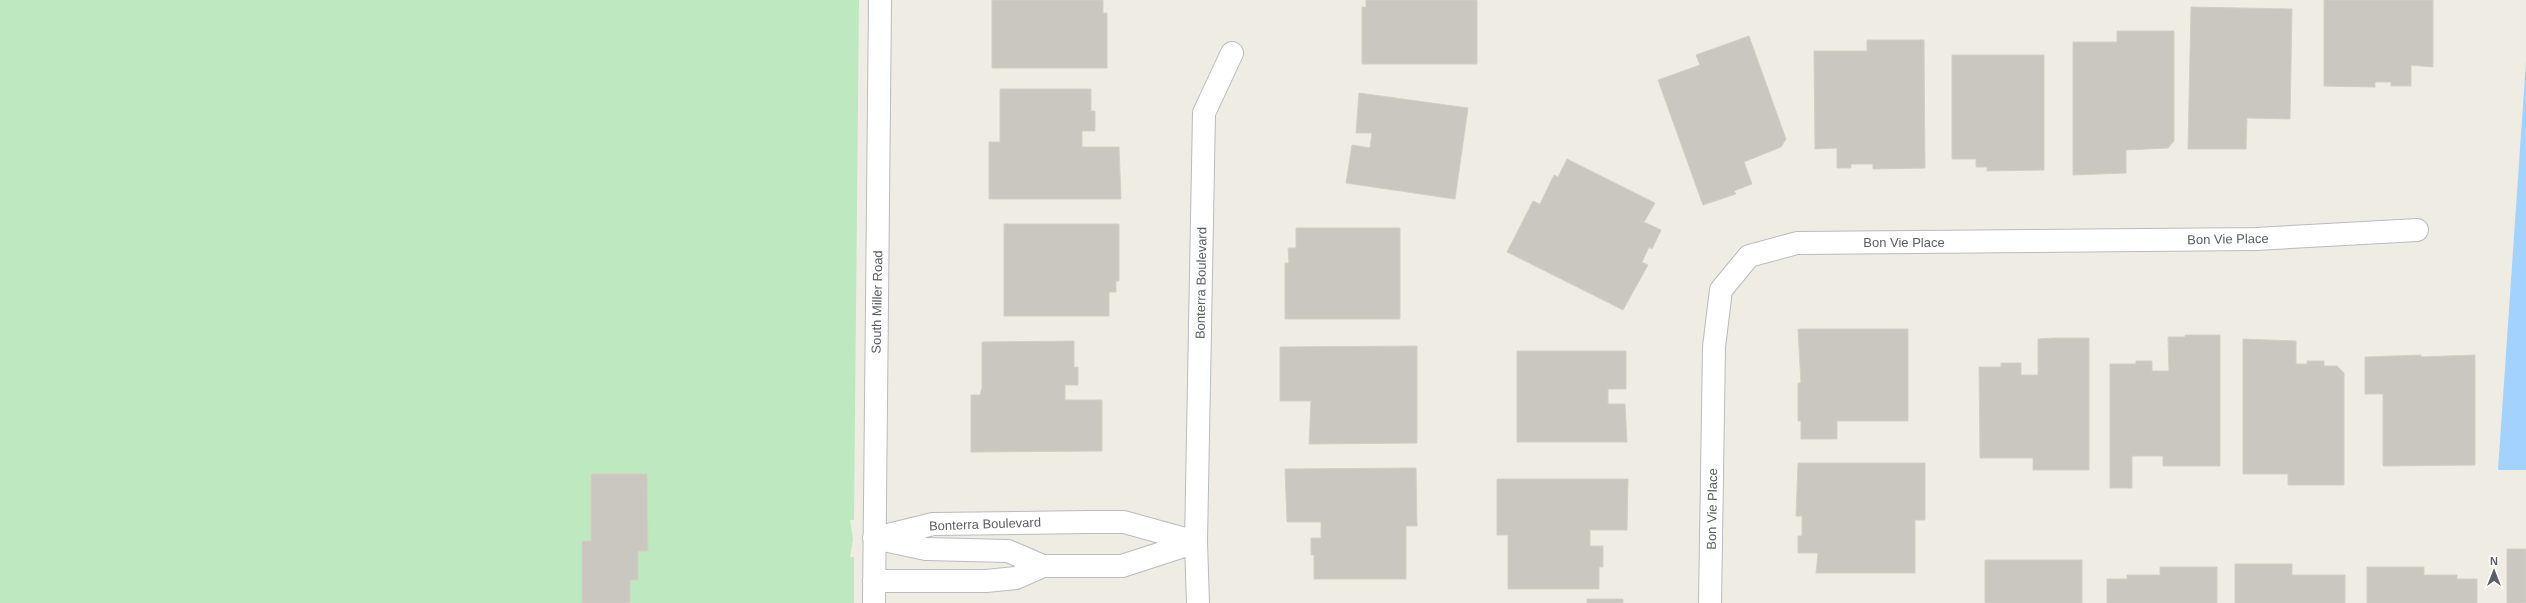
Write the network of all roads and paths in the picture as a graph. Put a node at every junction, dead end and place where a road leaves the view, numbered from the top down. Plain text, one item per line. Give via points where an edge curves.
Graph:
1 (880, 0) edge
2 (1232, 53) dead end
3 (2417, 230) dead end
4 (874, 538) junction
5 (1196, 542) junction
6 (1043, 566) junction
7 (874, 581) junction
8 (874, 603) edge
9 (1198, 603) edge
10 (1710, 603) edge

1 - 4 street, South Miller Road
2 - 5 street, Bonterra Boulevard via 1204,114
3 - 10 street, Bon Vie Place via 2256,239 1797,243 1749,256 1722,290 1714,347
4 - 5 street, Bonterra Boulevard via 934,524 1124,522
4 - 6 street, Bonterra Boulevard via 926,549 1008,551
4 - 7 street, South Miller Road
5 - 6 street, Bonterra Boulevard via 1122,566
5 - 9 street, Bonterra Boulevard
6 - 7 street, Bonterra Boulevard via 1016,578 986,581
7 - 8 street, South Miller Road

